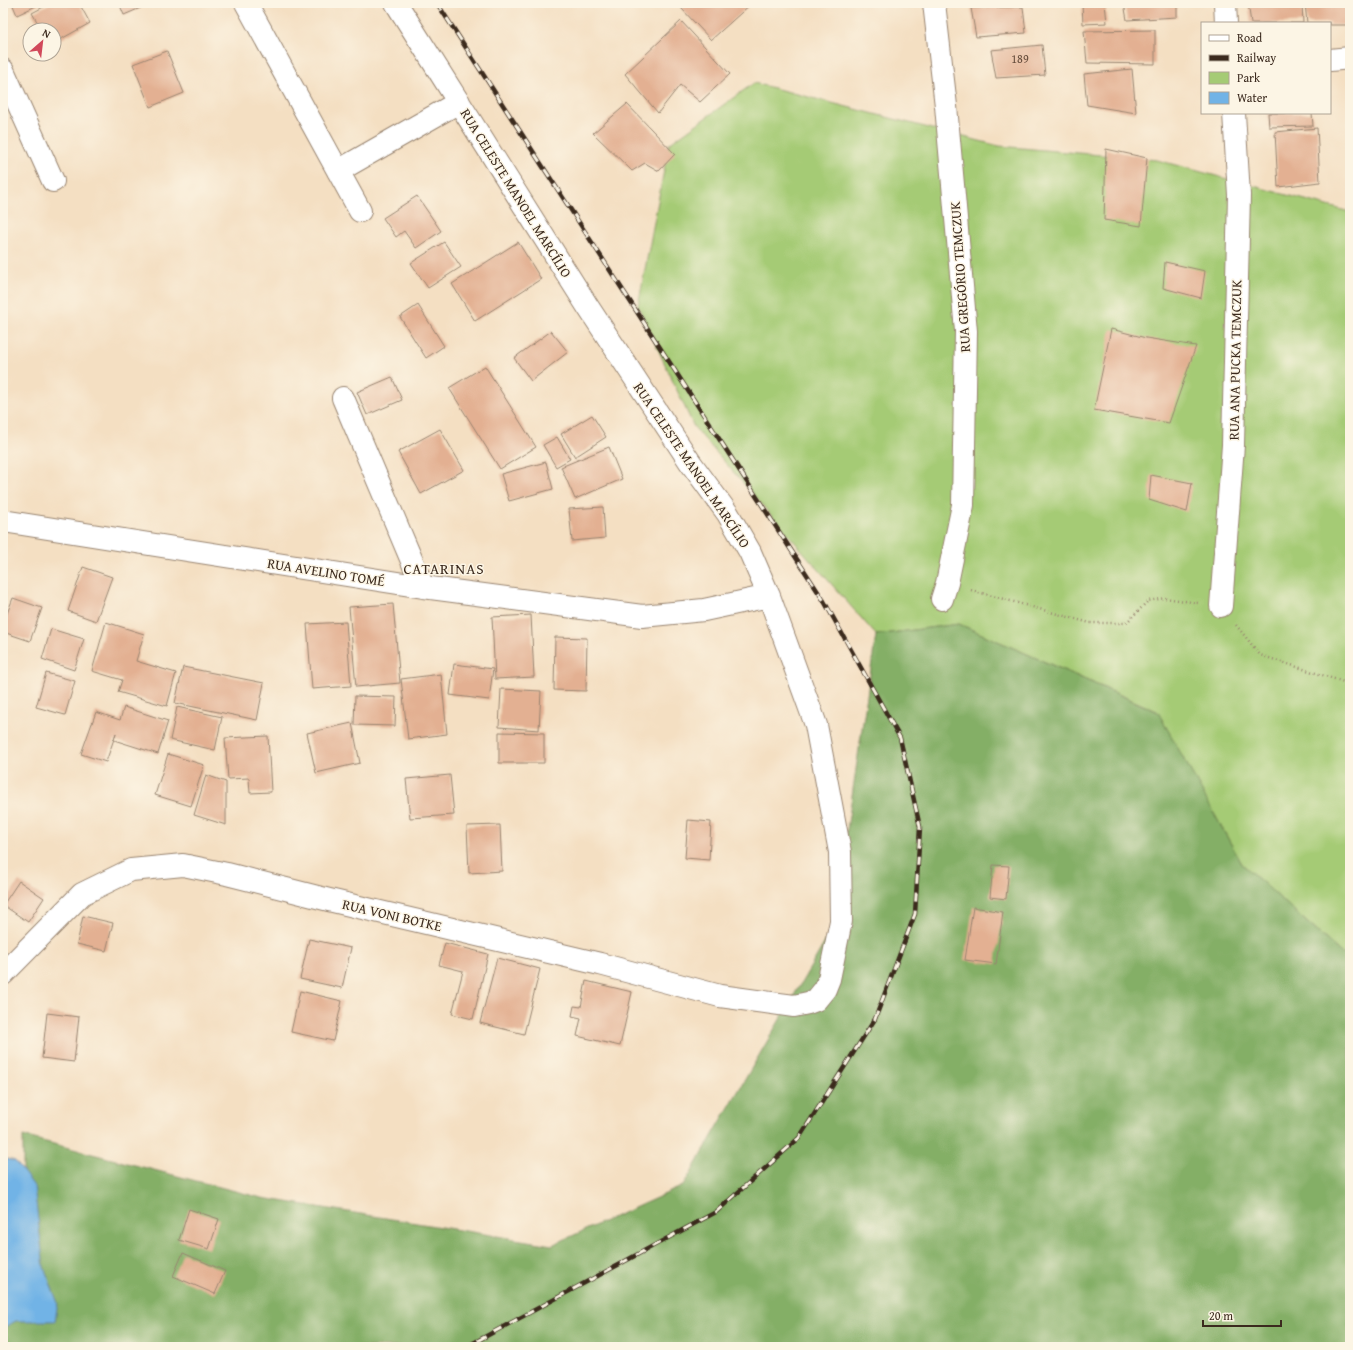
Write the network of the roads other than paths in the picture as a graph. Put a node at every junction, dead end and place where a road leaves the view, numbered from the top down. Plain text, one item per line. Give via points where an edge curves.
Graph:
1 (246, 3) edge
2 (396, 3) edge
3 (934, 3) edge
4 (1224, 3) edge
5 (1226, 22) edge
6 (1350, 58) edge
7 (1331, 60) edge
8 (3, 70) edge
9 (459, 102) junction
10 (1234, 114) edge
11 (338, 171) junction
12 (53, 181) dead end
13 (360, 211) dead end
14 (343, 398) dead end
15 (3, 521) edge
16 (423, 588) junction
17 (945, 591) road end
18 (769, 596) junction
19 (1221, 606) road end
20 (3, 974) edge
21 (816, 1000) joint

1 - 11 street
2 - 9 street, RUA CELESTE MANOEL MARCÍLIO
3 - 17 street, RUA GREGÓRIO TEMCZUK via 966,332 963,505
4 - 5 street
6 - 7 street
8 - 12 street
9 - 11 street
9 - 18 street, RUA CELESTE MANOEL MARCÍLIO via 592,313 690,462 728,514 750,552
10 - 19 street, RUA ANA PUCKA TEMCZUK via 1239,195 1233,445
11 - 13 street
14 - 16 street
15 - 16 street, RUA AVELINO TOMÉ
16 - 18 street, RUA AVELINO TOMÉ via 642,616 704,610
18 - 21 street, RUA CELESTE MANOEL MARCÍLIO via 816,725 840,852 842,921 829,979
20 - 21 street, RUA VONI BOTKE via 82,894 130,870 183,865 592,962 720,996 794,1006

